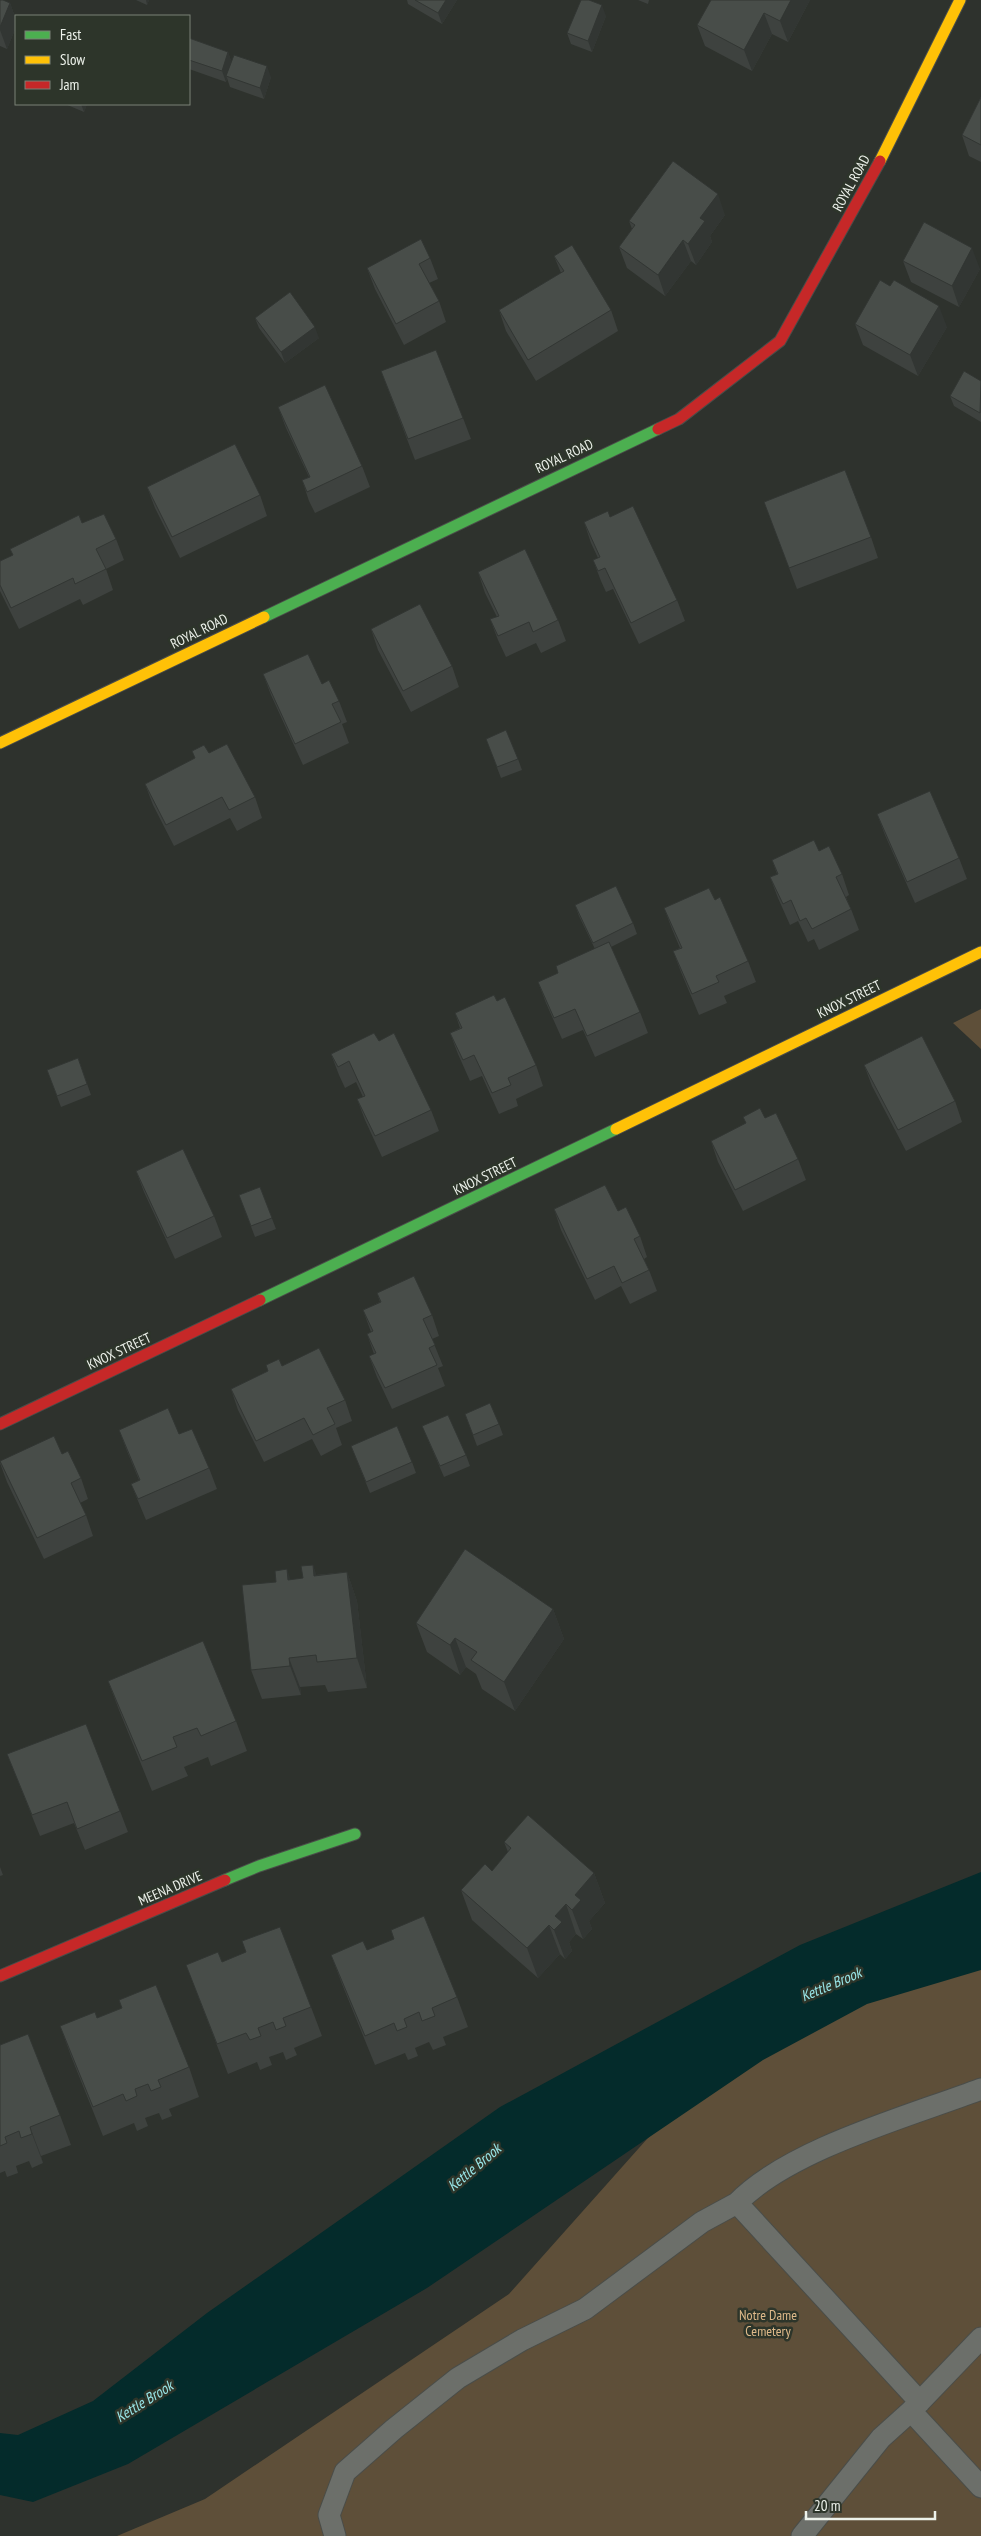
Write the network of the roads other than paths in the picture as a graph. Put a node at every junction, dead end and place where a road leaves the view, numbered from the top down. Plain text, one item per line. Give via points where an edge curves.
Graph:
1 (960, 0) edge
2 (0, 743) edge
3 (981, 952) edge
4 (0, 1424) edge
5 (355, 1834) dead end
6 (0, 1976) edge
7 (981, 2089) edge
8 (737, 2203) junction
9 (981, 2338) edge
10 (915, 2407) junction
11 (981, 2487) edge
12 (335, 2536) edge
13 (802, 2536) edge

1 - 2 street, ROYAL ROAD via 874,173 780,341 679,419
3 - 4 street, KNOX STREET
5 - 6 street, MEENA DRIVE via 259,1866
7 - 8 lane via 833,2144 776,2173 747,2192
8 - 10 lane
8 - 12 lane via 702,2222 585,2309 522,2340 458,2378 394,2429 345,2472 329,2515
9 - 10 lane
10 - 11 lane
10 - 13 lane via 881,2438

